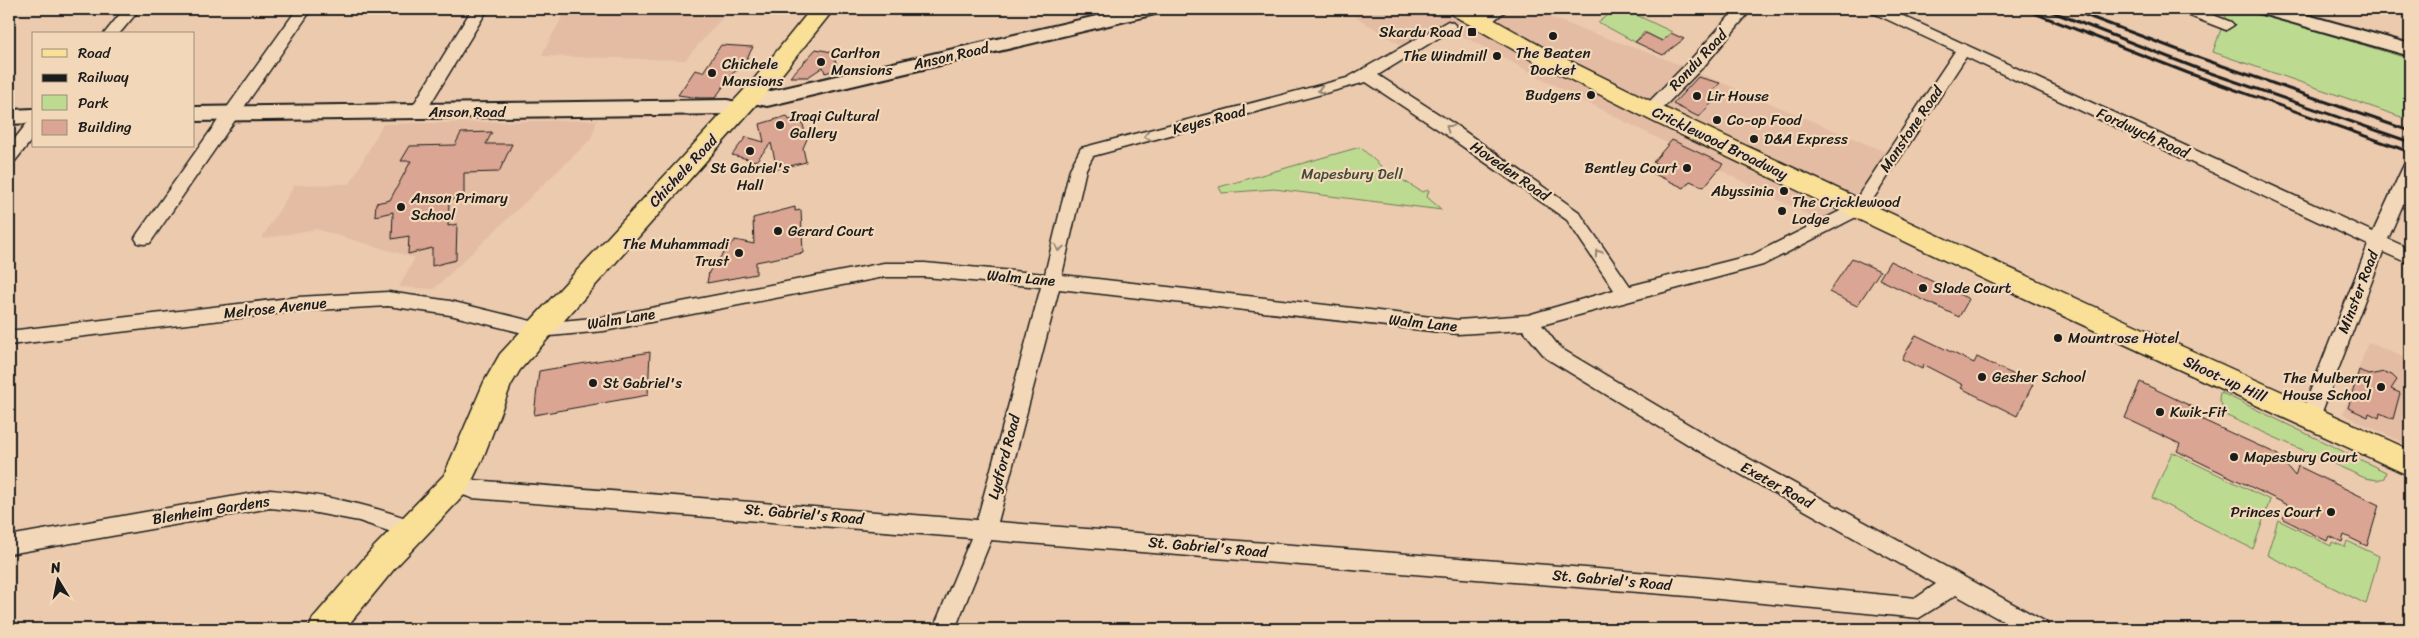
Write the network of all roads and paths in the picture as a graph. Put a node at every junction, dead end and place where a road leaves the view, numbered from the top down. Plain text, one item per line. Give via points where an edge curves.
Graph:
1 (132, 9) edge
2 (304, 9) edge
3 (480, 9) edge
4 (823, 9) edge
5 (1151, 9) edge
6 (1744, 9) edge
7 (1876, 9) edge
8 (2185, 9) edge
9 (2265, 9) edge
10 (1128, 11) edge
11 (1491, 16) edge
12 (1454, 17) edge
13 (2226, 25) dead end
14 (113, 32) edge
15 (1964, 49) junction
16 (2410, 50) edge
17 (1367, 75) junction
18 (745, 103) junction
19 (1651, 110) junction
20 (417, 112) junction
21 (195, 114) edge
22 (228, 114) junction
23 (32, 116) edge
24 (9, 117) edge
25 (32, 128) edge
26 (9, 157) edge
27 (2410, 169) edge
28 (1858, 210) junction
29 (144, 238) dead end
30 (2378, 242) junction
31 (2410, 257) edge
32 (1052, 281) junction
33 (2013, 282) joint
34 (1626, 294) junction
35 (1528, 322) junction
36 (539, 330) junction
37 (9, 338) edge
38 (2310, 417) junction
39 (2410, 464) edge
40 (455, 484) junction
41 (984, 529) junction
42 (412, 530) junction
43 (9, 545) edge
44 (1954, 584) junction
45 (324, 629) edge
46 (944, 629) edge
47 (2038, 629) edge

1 - 14 street
2 - 22 street
3 - 20 street
4 - 18 main road, Chichele Road via 792,51
5 - 10 street, Anson Road
6 - 19 street, Rondu Road
7 - 15 street, Fordwych Road
8 - 13 street
9 - 16 street
10 - 18 street, Anson Road
11 - 12 main road, Cricklewood Broadway
11 - 19 main road, Cricklewood Broadway
12 - 17 street, Keyes Road
15 - 28 street, Manstone Road
15 - 30 street, Fordwych Road
17 -> 32 street, Keyes Road via 1352,82 1087,152 1078,169
34 -> 17 street, Hoveden Road via 1573,216
18 - 20 street, Anson Road via 727,107
18 - 36 main road, Chichele Road
19 - 28 main road, Cricklewood Broadway
20 - 22 street, Anson Road
21 - 22 street, Anson Road
22 - 29 street
23 - 24 street
25 - 26 street
27 - 30 street, Minster Road
28 - 33 main road, Cricklewood Broadway
28 - 34 street, Walm Lane via 1757,260
30 - 31 street, Fordwych Road
30 - 38 street, Minster Road
32 - 35 street, Walm Lane via 1458,327
32 - 36 street, Walm Lane via 925,270 884,270 604,324
32 - 41 street, Lydford Road
33 - 38 main road, Shoot-up Hill
34 - 35 street, Walm Lane
35 - 44 street, Exeter Road via 1553,353 1701,442
36 - 37 street, Melrose Avenue via 450,308 388,299 298,304
36 - 40 main road via 510,362 498,382
38 - 39 main road, Shoot-up Hill
40 - 41 street, St. Gabriel's Road via 472,489
40 - 42 main road
41 - 44 street, St. Gabriel's Road via 1919,608
41 - 46 street, Lydford Road
42 - 43 street, Blenheim Gardens via 358,512 270,499
42 - 45 main road
44 - 47 street, Exeter Road

